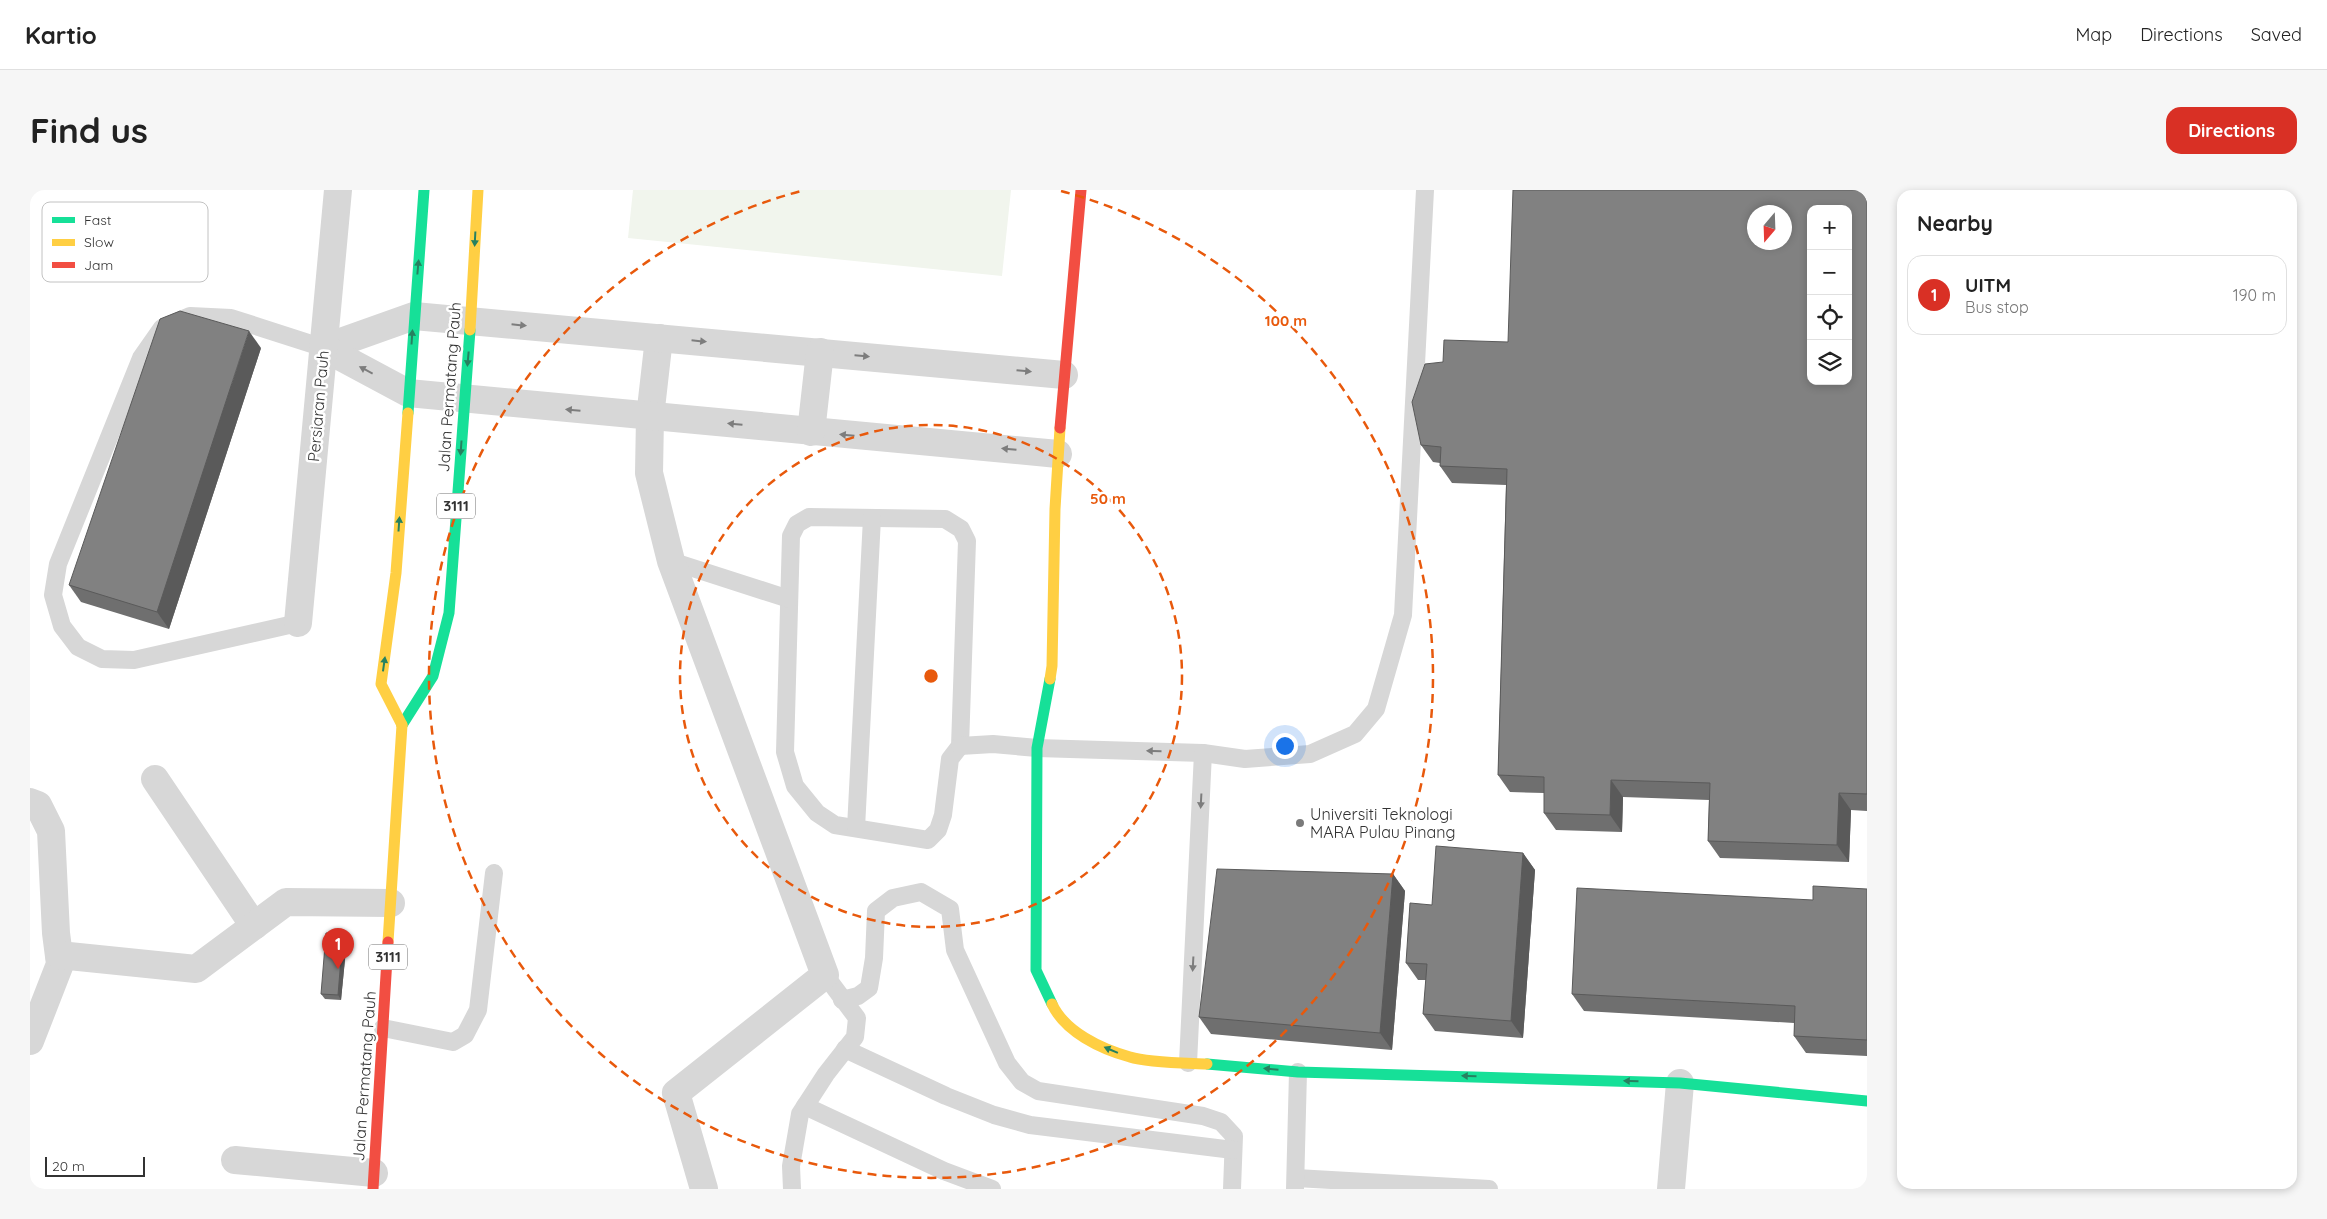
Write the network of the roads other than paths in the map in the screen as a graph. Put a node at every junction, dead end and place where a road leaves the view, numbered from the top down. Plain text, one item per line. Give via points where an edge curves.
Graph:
1 (338, 190) edge
2 (424, 190) edge
3 (478, 190) edge
4 (1081, 190) edge
5 (1425, 190) edge
6 (414, 316) junction
7 (471, 320) junction
8 (659, 338) junction
9 (324, 348) junction
10 (820, 352) junction
11 (1064, 375) junction
12 (408, 393) junction
13 (464, 399) junction
14 (650, 417) junction
15 (811, 432) junction
16 (1058, 454) junction
17 (872, 518) junction
18 (671, 561) junction
19 (789, 599) junction
20 (298, 623) joint
21 (402, 725) junction
22 (960, 746) junction
23 (1037, 748) junction
24 (1203, 753) junction
25 (155, 779) dead end
26 (30, 802) edge
27 (856, 828) junction
28 (494, 873) dead end
29 (391, 903) junction
30 (254, 926) junction
31 (59, 954) junction
32 (825, 975) junction
33 (842, 1000) junction
34 (383, 1028) junction
35 (30, 1041) edge
36 (845, 1049) junction
37 (1188, 1063) junction
38 (1298, 1072) junction
39 (1680, 1083) junction
40 (1867, 1101) edge
41 (805, 1106) junction
42 (1233, 1150) junction
43 (235, 1160) dead end
44 (373, 1181) edge
45 (1296, 1183) edge
46 (704, 1189) edge
47 (793, 1189) edge
48 (992, 1189) edge
49 (1232, 1189) edge
50 (1489, 1189) edge
51 (1671, 1189) edge

1 - 9 street, Persiaran Pauh
6 -> 2 street
3 -> 7 street, Jalan Permatang Pauh / 3111
4 - 11 street
5 - 24 lane via 1403,615 1376,710 1355,734 1310,754 1245,759
6 - 7 street
6 - 9 street
12 -> 6 street
7 -> 8 street
7 -> 13 street, Jalan Permatang Pauh / 3111
8 -> 10 street
8 - 14 street
12 -> 9 street
9 - 20 street, Persiaran Pauh
9 - 20 lane via 231,318 190,316 162,328 141,358 58,564 53,595 62,626 78,647 102,659 134,660
10 -> 11 street
10 - 15 street
11 - 16 street
12 - 13 street
21 -> 12 street via 381,684 396,573
14 -> 13 street
13 -> 21 street, Jalan Permatang Pauh / 3111 via 449,612 433,676
15 -> 14 street
14 - 18 street via 649,473
16 -> 15 street
16 - 23 street via 1052,666
17 - 19 lane via 809,517 797,524 791,536
17 - 22 lane via 945,519 961,529 967,541
17 - 27 lane
18 - 19 lane
18 - 32 street
19 - 27 lane via 785,752 795,786 817,813 835,825
21 - 29 street, Jalan Permatang Pauh / 3111
22 - 23 lane via 993,744
22 - 27 lane via 950,759 943,816 938,830 928,840
24 -> 23 lane
37 -> 23 street via 1131,1058 1091,1042 1058,1017 1036,970
24 -> 37 lane
25 - 30 street
26 - 31 street via 38,805 51,831
28 - 34 lane via 478,1010 465,1035 453,1042
29 - 30 street via 286,902
29 - 34 street, Jalan Permatang Pauh / 3111
30 - 31 street via 196,969
31 - 35 street via 57,976
32 - 33 lane
32 - 46 street via 676,1093
33 - 36 lane via 856,1018 855,1037
33 - 42 lane via 858,996 869,988 876,911 893,898 921,892 950,909 955,950 1007,1064 1022,1082 1038,1091 1203,1116 1221,1122 1234,1136
34 - 44 street, Jalan Permatang Pauh / 3111
36 - 41 lane
36 - 42 lane via 946,1096 1030,1125
38 -> 37 street
39 -> 38 street
38 - 45 lane
39 - 40 street
39 - 51 street
41 - 47 lane via 800,1114 793,1158
41 - 48 lane via 944,1171
42 - 49 lane
43 - 44 street
45 - 50 lane

